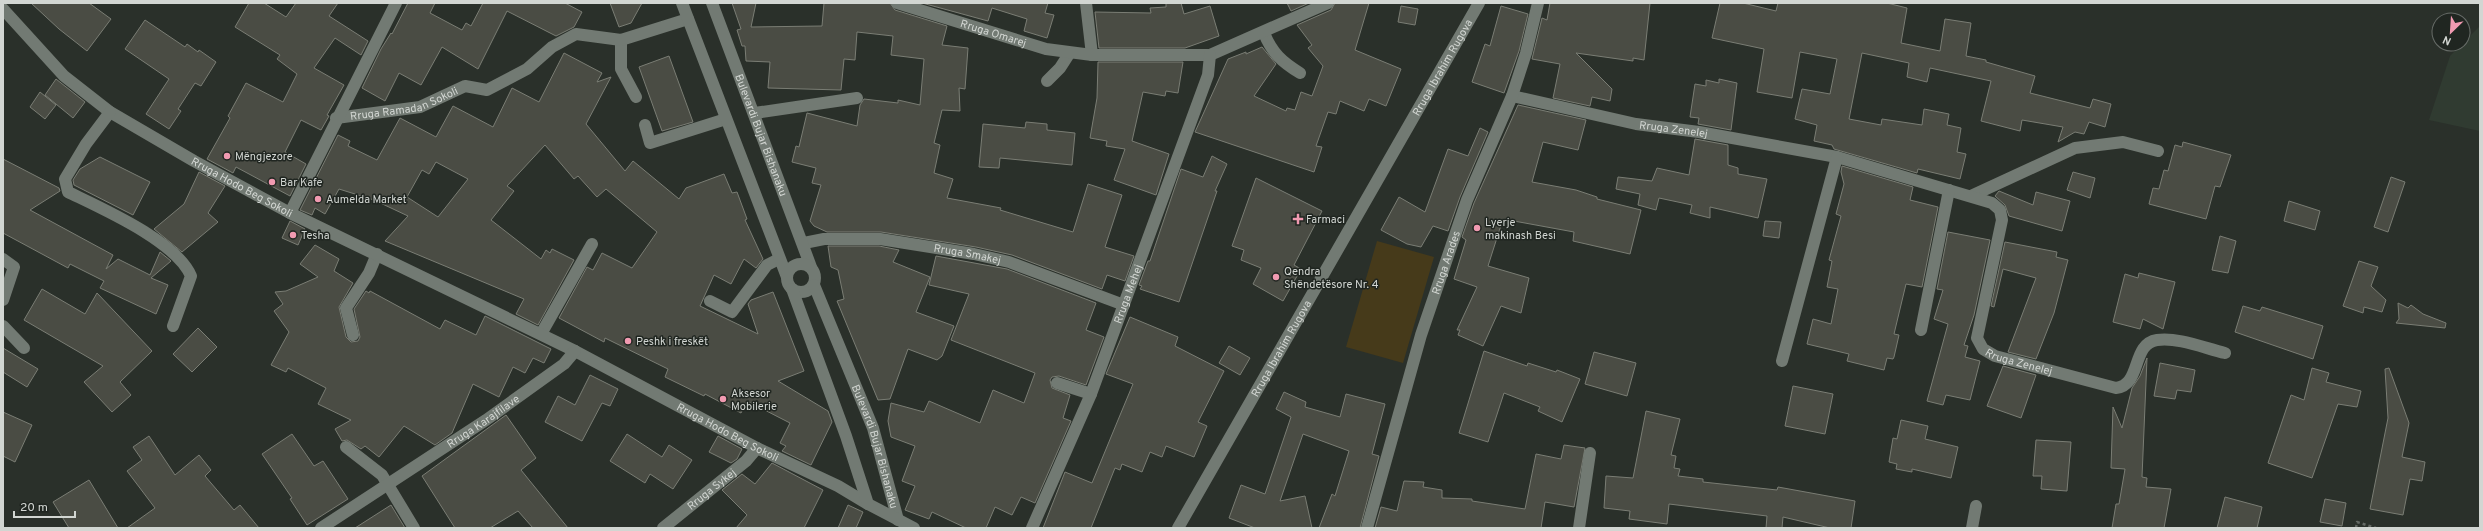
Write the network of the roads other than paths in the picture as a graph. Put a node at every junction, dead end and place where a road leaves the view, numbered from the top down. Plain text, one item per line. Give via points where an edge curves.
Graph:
1 (396, 3) edge
2 (682, 3) edge
3 (712, 3) edge
4 (897, 3) edge
5 (1086, 3) edge
6 (1328, 3) edge
7 (1479, 3) edge
8 (1538, 3) edge
9 (3, 9) edge
10 (688, 19) junction
11 (1264, 33) junction
12 (620, 40) junction
13 (1069, 54) junction
14 (1092, 55) junction
15 (1210, 55) junction
16 (1300, 73) dead end
17 (1047, 81) dead end
18 (1512, 96) junction
19 (636, 97) dead end
20 (857, 98) dead end
21 (110, 112) junction
22 (755, 113) junction
23 (336, 118) junction
24 (726, 119) junction
25 (645, 125) dead end
26 (2158, 151) dead end
27 (1837, 157) junction
28 (1949, 190) junction
29 (1971, 196) junction
30 (290, 213) junction
31 (804, 243) junction
32 (592, 244) dead end
33 (377, 254) junction
34 (779, 258) junction
35 (3, 259) edge
36 (811, 267) junction
37 (787, 277) junction
38 (814, 285) junction
39 (792, 288) junction
40 (3, 300) edge
41 (710, 301) dead end
42 (1124, 305) junction
43 (3, 326) edge
44 (173, 326) dead end
45 (1921, 330) dead end
46 (541, 334) junction
47 (353, 335) dead end
48 (24, 348) dead end
49 (575, 351) junction
50 (2225, 353) dead end
51 (1782, 361) dead end
52 (1057, 383) dead end
53 (1091, 394) junction
54 (346, 447) dead end
55 (757, 448) junction
56 (1590, 453) dead end
57 (387, 486) junction
58 (868, 504) junction
59 (1976, 506) dead end
60 (898, 520) junction
61 (321, 528) edge
62 (414, 528) edge
63 (663, 528) edge
64 (914, 528) edge
65 (1032, 528) edge
66 (1178, 528) edge
67 (1368, 528) edge
68 (1578, 528) edge
69 (1972, 528) edge

1 - 23 street, Rruga Ramadan Sokoli
2 - 10 street
3 - 22 street, Bulevardi Bujar Bishanaku
4 - 13 street, Rruga Omarej
5 - 14 street
6 - 11 street, Rruga Omarej
7 - 66 street, Rruga Ibrahim Rugova
8 - 18 street, Rruga Arades
9 - 21 street, Rruga Hodo Beg Sokoli via 64,76
10 - 12 street, Rruga Ramadan Sokoli
10 - 24 street
11 - 15 street, Rruga Omarej
11 - 16 street via 1270,49 1277,58
12 - 19 street via 621,69
12 - 23 street, Rruga Ramadan Sokoli via 576,34 552,47 527,69 487,90 465,86 420,106
13 - 14 street, Rruga Omarej
13 - 17 street
14 - 15 street, Rruga Omarej
15 - 42 street, Rruga Mehej via 1208,75
18 - 27 street, Rruga Zenelej via 1636,124 1699,132
18 - 67 street, Rruga Arades via 1467,200 1421,334
20 - 22 street
21 - 30 street, Rruga Hodo Beg Sokoli
21 - 44 street via 86,144 65,179 68,192 129,221 186,264 191,276
22 - 31 street, Bulevardi Bujar Bishanaku
23 - 30 street, Rruga Ramadan Sokoli
24 - 25 street via 650,143
24 - 34 street
26 - 29 street via 2123,142 2075,148
27 - 28 street, Rruga Zenelej
27 - 51 street
28 - 29 street, Rruga Zenelej
28 - 45 street
29 - 50 street, Rruga Zenelej via 1992,203 2000,210 2002,220 1977,338 1983,349 1995,356 2116,388 2125,387 2131,381 2138,359 2146,347 2156,340 2171,340
30 - 33 street, Rruga Hodo Beg Sokoli
31 - 36 street, Bulevardi Bujar Bishanaku
31 - 42 street, Rruga Smakej via 824,239 880,239 974,254 1009,262
32 - 46 street
33 - 46 street, Rruga Hodo Beg Sokoli
33 - 47 street via 370,273 346,308
34 - 37 street
34 - 41 street via 767,265 732,312
35 - 40 street via 14,267
36 - 37 street via 805,264 793,266
36 - 38 street via 816,279
37 - 39 street
38 - 39 street via 804,292
38 - 60 street, Bulevardi Bujar Bishanaku via 871,423
39 - 58 street
42 - 53 street, Rruga Mehej
43 - 48 street
46 - 49 street, Rruga Hodo Beg Sokoli
49 - 55 street, Rruga Hodo Beg Sokoli
49 - 57 street, Rruga Karajfilave via 558,368
52 - 53 street
53 - 65 street, Rruga Mehej
54 - 57 street via 382,475
55 - 58 street, Rruga Hodo Beg Sokoli via 838,486
55 - 63 street, Rruga Sykej via 746,461
56 - 68 street
57 - 61 street, Rruga Karajfilave
57 - 62 street
58 - 60 street, Rruga Hodo Beg Sokoli
59 - 69 street
60 - 64 street, Rruga Hodo Beg Sokoli

